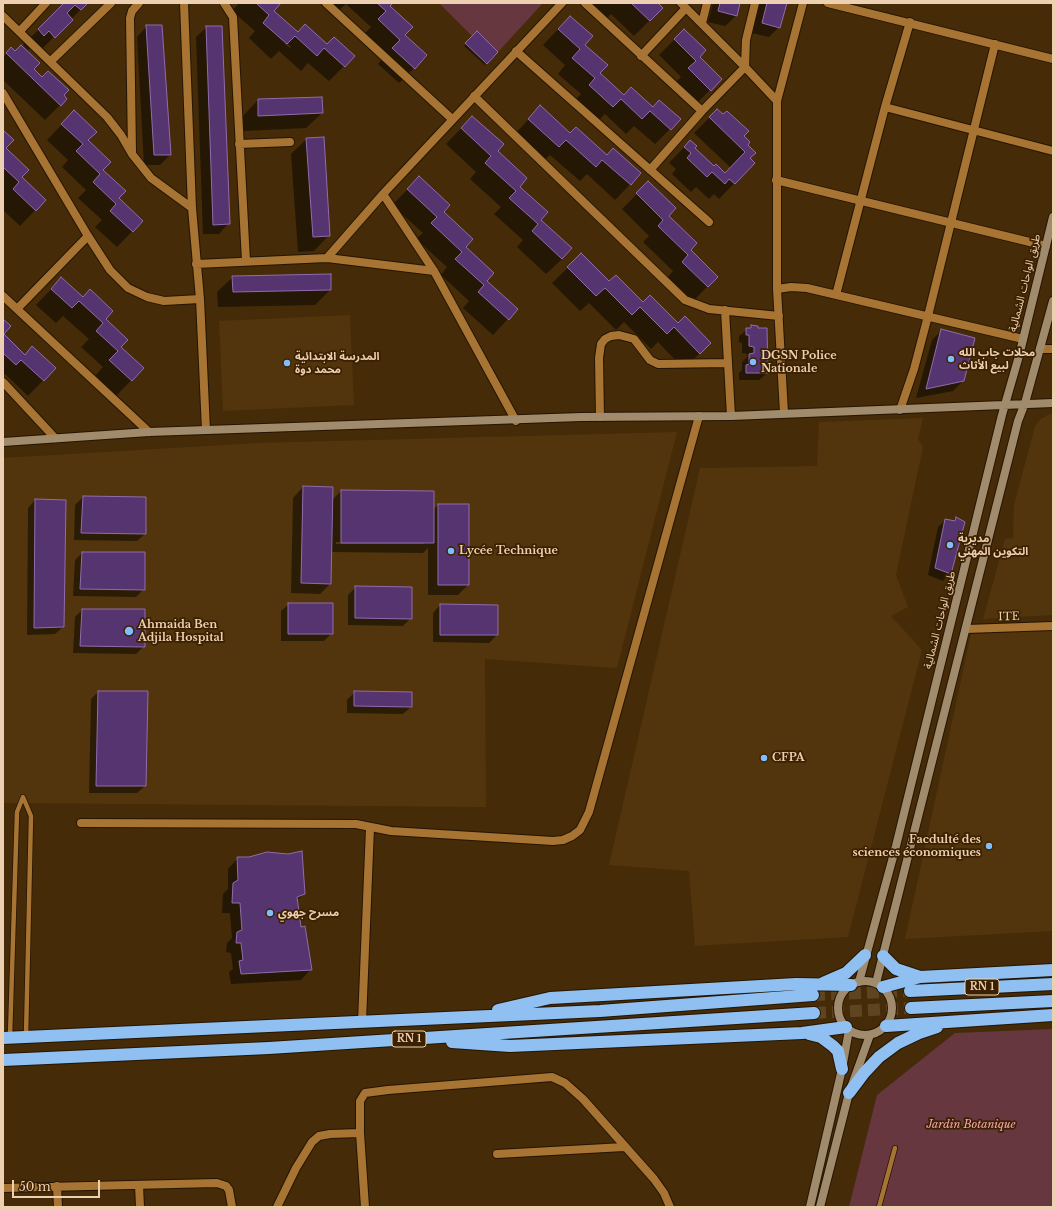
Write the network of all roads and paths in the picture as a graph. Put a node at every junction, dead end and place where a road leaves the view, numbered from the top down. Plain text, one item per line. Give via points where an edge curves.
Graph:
1 (46, 3) edge
2 (110, 3) edge
3 (139, 3) edge
4 (184, 3) edge
5 (224, 3) edge
6 (326, 3) edge
7 (562, 3) edge
8 (585, 3) edge
9 (707, 3) edge
10 (755, 3) edge
11 (803, 3) edge
12 (828, 3) edge
13 (684, 6) edge
14 (4, 18) edge
15 (702, 22) junction
16 (910, 22) junction
17 (20, 32) junction
18 (995, 44) junction
19 (516, 51) junction
20 (641, 56) junction
21 (1053, 59) edge
22 (51, 61) junction
23 (745, 67) junction
24 (3, 93) edge
25 (474, 96) junction
26 (777, 101) junction
27 (885, 107) junction
28 (702, 111) junction
29 (452, 119) junction
30 (974, 131) junction
31 (290, 142) dead end
32 (239, 144) junction
33 (1053, 151) edge
34 (132, 154) junction
35 (650, 170) junction
36 (776, 180) junction
37 (383, 194) junction
38 (860, 201) junction
39 (192, 208) junction
40 (1053, 217) edge
41 (709, 222) dead end
42 (952, 223) junction
43 (88, 236) junction
44 (1046, 246) junction
45 (327, 258) junction
46 (246, 261) junction
47 (196, 264) junction
48 (434, 271) junction
49 (777, 289) junction
50 (836, 295) junction
51 (3, 296) edge
52 (200, 299) junction
53 (1053, 301) edge
54 (17, 309) junction
55 (725, 310) junction
56 (779, 316) junction
57 (928, 316) junction
58 (1023, 339) junction
59 (1040, 349) junction
60 (1053, 349) edge
61 (727, 363) junction
62 (3, 382) edge
63 (1053, 403) edge
64 (1005, 404) junction
65 (1025, 404) junction
66 (900, 410) junction
67 (784, 413) junction
68 (698, 416) junction
69 (731, 416) junction
70 (600, 417) junction
71 (516, 421) junction
72 (206, 430) junction
73 (149, 432) junction
74 (55, 438) junction
75 (3, 442) edge
76 (1053, 626) edge
77 (966, 629) junction
78 (81, 823) dead end
79 (370, 828) junction
80 (865, 955) junction
81 (883, 956) junction
82 (1053, 970) edge
83 (920, 977) junction
84 (855, 983) junction
85 (1053, 984) edge
86 (879, 985) junction
87 (816, 990) junction
88 (910, 991) tunnel mouth
89 (1053, 1001) edge
90 (911, 1008) tunnel mouth
91 (814, 1013) tunnel mouth
92 (1053, 1015) edge
93 (362, 1021) junction
94 (952, 1022) junction
95 (886, 1026) junction
96 (848, 1028) junction
97 (802, 1033) junction
98 (870, 1035) junction
99 (26, 1036) junction
100 (436, 1037) junction
101 (7, 1038) edge
102 (3, 1060) edge
103 (842, 1068) junction
104 (849, 1094) junction
105 (360, 1133) junction
106 (624, 1147) junction
107 (895, 1148) dead end
108 (498, 1154) dead end
109 (139, 1185) junction
110 (57, 1186) junction
111 (3, 1188) edge
112 (58, 1207) edge
113 (140, 1207) edge
114 (232, 1207) edge
115 (277, 1207) edge
116 (365, 1207) edge
117 (670, 1207) edge
118 (810, 1207) edge
119 (820, 1207) edge
120 (879, 1207) edge

1 - 17 street
2 - 22 street
3 - 34 street via 130,18
4 - 39 street
5 - 32 street via 233,18
6 - 29 street
7 - 19 street
8 - 20 street
9 - 15 street
10 - 23 street via 746,40
11 - 26 street
12 - 16 street
13 - 15 street
13 - 20 street
14 - 17 street
15 - 23 street
16 - 18 street
16 - 27 street
17 - 22 street
18 - 21 street
18 - 30 street
19 - 25 street
19 - 35 street
20 - 28 street
22 - 34 street via 107,117
23 - 26 street
23 - 28 street
24 - 43 street
25 - 29 street
25 - 55 street via 685,300 710,309
26 - 36 street
27 - 30 street
27 - 38 street
28 - 35 street
29 - 37 street
30 - 33 street
30 - 42 street
31 - 32 street
32 - 46 street
34 - 39 street via 151,178
35 - 41 street
36 - 38 street
36 - 49 street
37 - 45 street
37 - 48 street
38 - 42 street
38 - 50 street
39 - 47 street
40 - 44 main road, طريق الواحات الشمالية
42 - 44 street
42 - 57 street
43 - 52 street via 110,270 128,288 147,297 164,301
43 - 54 street
44 - 58 main road, طريق الواحات الشمالية
45 - 46 street
45 - 48 street
46 - 47 street
47 - 52 street
48 - 71 street
49 - 50 street via 797,286
49 - 56 street
50 - 57 street
51 - 54 street
52 - 72 street
53 - 59 main road
54 - 73 street
55 - 56 street
55 - 61 street
56 - 67 street
57 - 58 street
57 - 66 street
58 - 64 main road, طريق الواحات الشمالية
59 - 60 street
59 - 65 main road
61 - 69 street
61 - 70 street via 658,364 650,360 634,339 619,335 611,336 602,344 599,358
62 - 74 street
63 - 65 main road
64 - 65 main road
64 - 66 main road
64 - 80 main road, طريق الواحات الشمالية via 896,846
65 - 77 main road via 1018,421
66 - 67 main road
67 - 69 main road
68 - 69 main road
68 - 70 main road
68 - 79 street via 600,777 586,822 580,830 563,840 553,841
70 - 71 main road
71 - 72 main road
72 - 73 main road
73 - 74 main road
74 - 75 main road
76 - 77 street, ITE
77 - 81 main road
78 - 79 street via 356,824
79 - 93 street
80 - 84 main road, طريق الواحات الشمالية
80 - 87 highway via 846,973
81 - 83 highway via 896,969
81 - 86 main road
82 - 83 highway
83 - 86 highway
84 - 86 main road
84 - 87 highway
84 - 96 main road via 845,990 838,1005 841,1021
85 - 88 highway, RN 1
86 - 95 main road via 891,999 892,1013
87 - 93 highway, RN 1 via 600,1011
89 - 90 highway, RN 1
91 - 100 highway, RN 1
92 - 94 highway
93 - 99 highway, RN 1
94 - 95 highway
94 - 104 highway via 898,1043 879,1057
95 - 98 main road
96 - 97 highway
96 - 98 main road via 859,1034
96 - 103 main road
97 - 100 highway via 510,1046 452,1042
97 - 103 highway via 822,1037 833,1046 838,1051
98 - 104 main road
99 - 101 highway, RN 1
99 - 101 lane via 31,816 22,797 17,812
100 - 102 highway, RN 1 via 269,1048
103 - 118 main road
104 - 119 main road
105 - 106 street via 360,1101 371,1091 552,1077 572,1088
105 - 115 street via 319,1136 312,1142
105 - 116 street
106 - 108 street
106 - 117 street via 664,1193
107 - 120 lane
109 - 110 street
109 - 113 street
109 - 114 street via 221,1184 226,1186 231,1194
110 - 111 street
110 - 112 street

